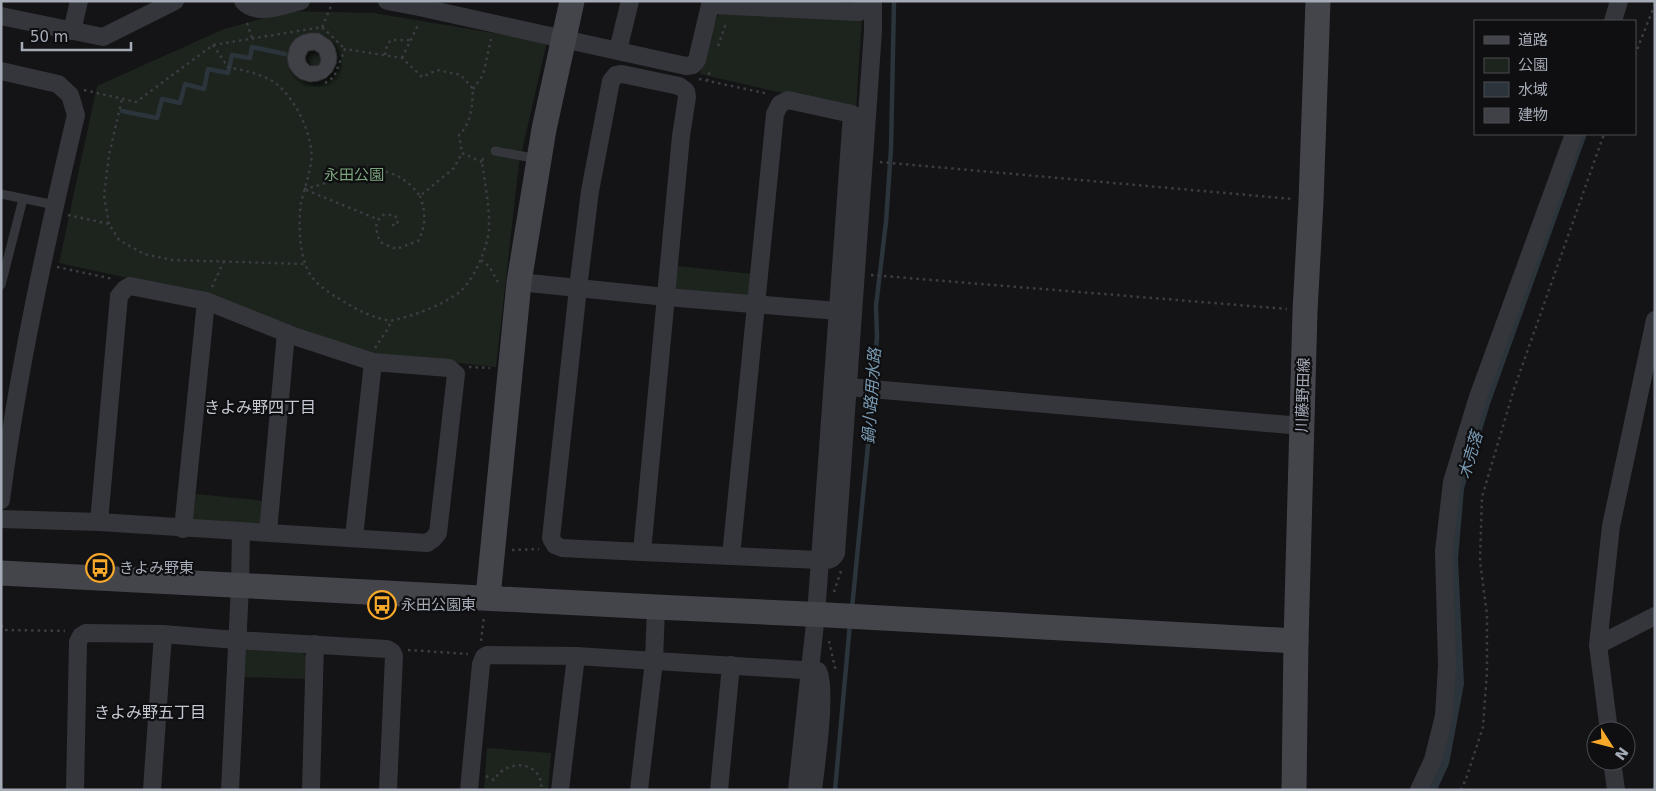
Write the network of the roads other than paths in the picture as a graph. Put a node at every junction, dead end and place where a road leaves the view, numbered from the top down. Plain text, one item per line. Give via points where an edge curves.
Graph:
1 (79, 1) edge
2 (175, 1) edge
3 (301, 1) edge
4 (572, 1) edge
5 (630, 1) edge
6 (859, 1) edge
7 (872, 1) edge
8 (1318, 1) edge
9 (1619, 1) edge
10 (394, 2) edge
11 (710, 3) edge
12 (784, 5) edge
13 (245, 9) edge
14 (1, 16) edge
15 (1612, 20) edge
16 (72, 31) junction
17 (563, 39) junction
18 (618, 50) junction
19 (1, 72) edge
20 (1574, 135) edge
21 (495, 150) road end
22 (538, 159) junction
23 (1, 194) edge
24 (23, 199) junction
25 (54, 208) junction
26 (511, 284) junction
27 (1, 285) edge
28 (578, 288) junction
29 (666, 297) junction
30 (206, 301) junction
31 (756, 305) junction
32 (838, 311) junction
33 (1655, 320) edge
34 (286, 333) junction
35 (374, 362) junction
36 (848, 386) junction
37 (1302, 426) junction
38 (1, 500) edge
39 (1, 518) edge
40 (99, 522) junction
41 (183, 529) junction
42 (241, 531) junction
43 (268, 532) junction
44 (354, 537) junction
45 (642, 552) junction
46 (730, 556) junction
47 (820, 560) junction
48 (1, 573) edge
49 (240, 586) junction
50 (486, 605) junction
51 (656, 607) junction
52 (816, 614) junction
53 (1655, 616) edge
54 (163, 634) junction
55 (236, 640) junction
56 (1296, 641) junction
57 (315, 644) junction
58 (1598, 645) junction
59 (576, 656) junction
60 (654, 661) junction
61 (731, 665) junction
62 (810, 670) junction
63 (1608, 721) edge
64 (1613, 771) edge
65 (75, 790) edge
66 (152, 790) edge
67 (230, 790) edge
68 (311, 790) edge
69 (388, 790) edge
70 (469, 790) edge
71 (560, 790) edge
72 (639, 790) edge
73 (719, 790) edge
74 (797, 790) edge
75 (814, 790) edge
76 (1294, 790) edge
77 (1419, 790) edge
78 (1616, 790) edge

1 - 16 street
2 - 16 street via 103,37
3 - 13 street via 265,10
4 - 17 street
5 - 18 street
6 - 12 street via 859,12
7 - 36 street via 873,31
8 - 37 street, 川藤野田線
9 - 15 street
10 - 17 street
11 - 12 street
11 - 18 street via 697,60 692,65
14 - 16 street
17 - 18 street
17 - 22 street
19 - 25 street via 58,84 70,95 76,114
20 - 77 street via 1478,397 1452,482 1444,551 1447,665 1444,716 1433,760
21 - 22 lane
22 - 26 street
23 - 24 lane
24 - 25 lane
24 - 27 lane
25 - 38 street via 18,382
26 - 28 street
26 - 50 street
28 - 29 street
28 - 29 street via 590,191 611,81 622,74 686,90
28 - 45 street via 550,538 562,548
29 - 31 street
29 - 45 street
30 - 34 street
30 - 40 street via 130,286 119,296
30 - 41 street
31 - 32 street
31 - 32 street via 775,114 780,104 788,100 852,114
31 - 46 street
32 - 47 street
33 - 58 street via 1611,526
34 - 35 street
34 - 43 street
35 - 44 street
35 - 44 street via 450,368 456,374 438,534 427,542
36 - 37 street
36 - 47 street via 836,553 833,559
37 - 56 street, 川藤野田線
39 - 40 street
40 - 41 street
41 - 42 street
42 - 43 street
42 - 49 street
43 - 44 street
45 - 46 street
46 - 47 street
47 - 52 street
48 - 49 street
49 - 50 street
49 - 55 street
50 - 51 street
51 - 52 street
51 - 60 street
52 - 56 street
52 - 62 street
53 - 58 street
54 - 55 street
54 - 65 street via 86,633 81,636 78,642
54 - 66 street
55 - 57 street
55 - 67 street
56 - 76 street, 川藤野田線
57 - 68 street
57 - 69 street via 392,652
58 - 63 street
59 - 60 street
59 - 70 street via 482,656
59 - 71 street
60 - 61 street
60 - 72 street
61 - 62 street
61 - 73 street
62 - 74 street
62 - 75 street via 818,671 822,693
64 - 78 street

